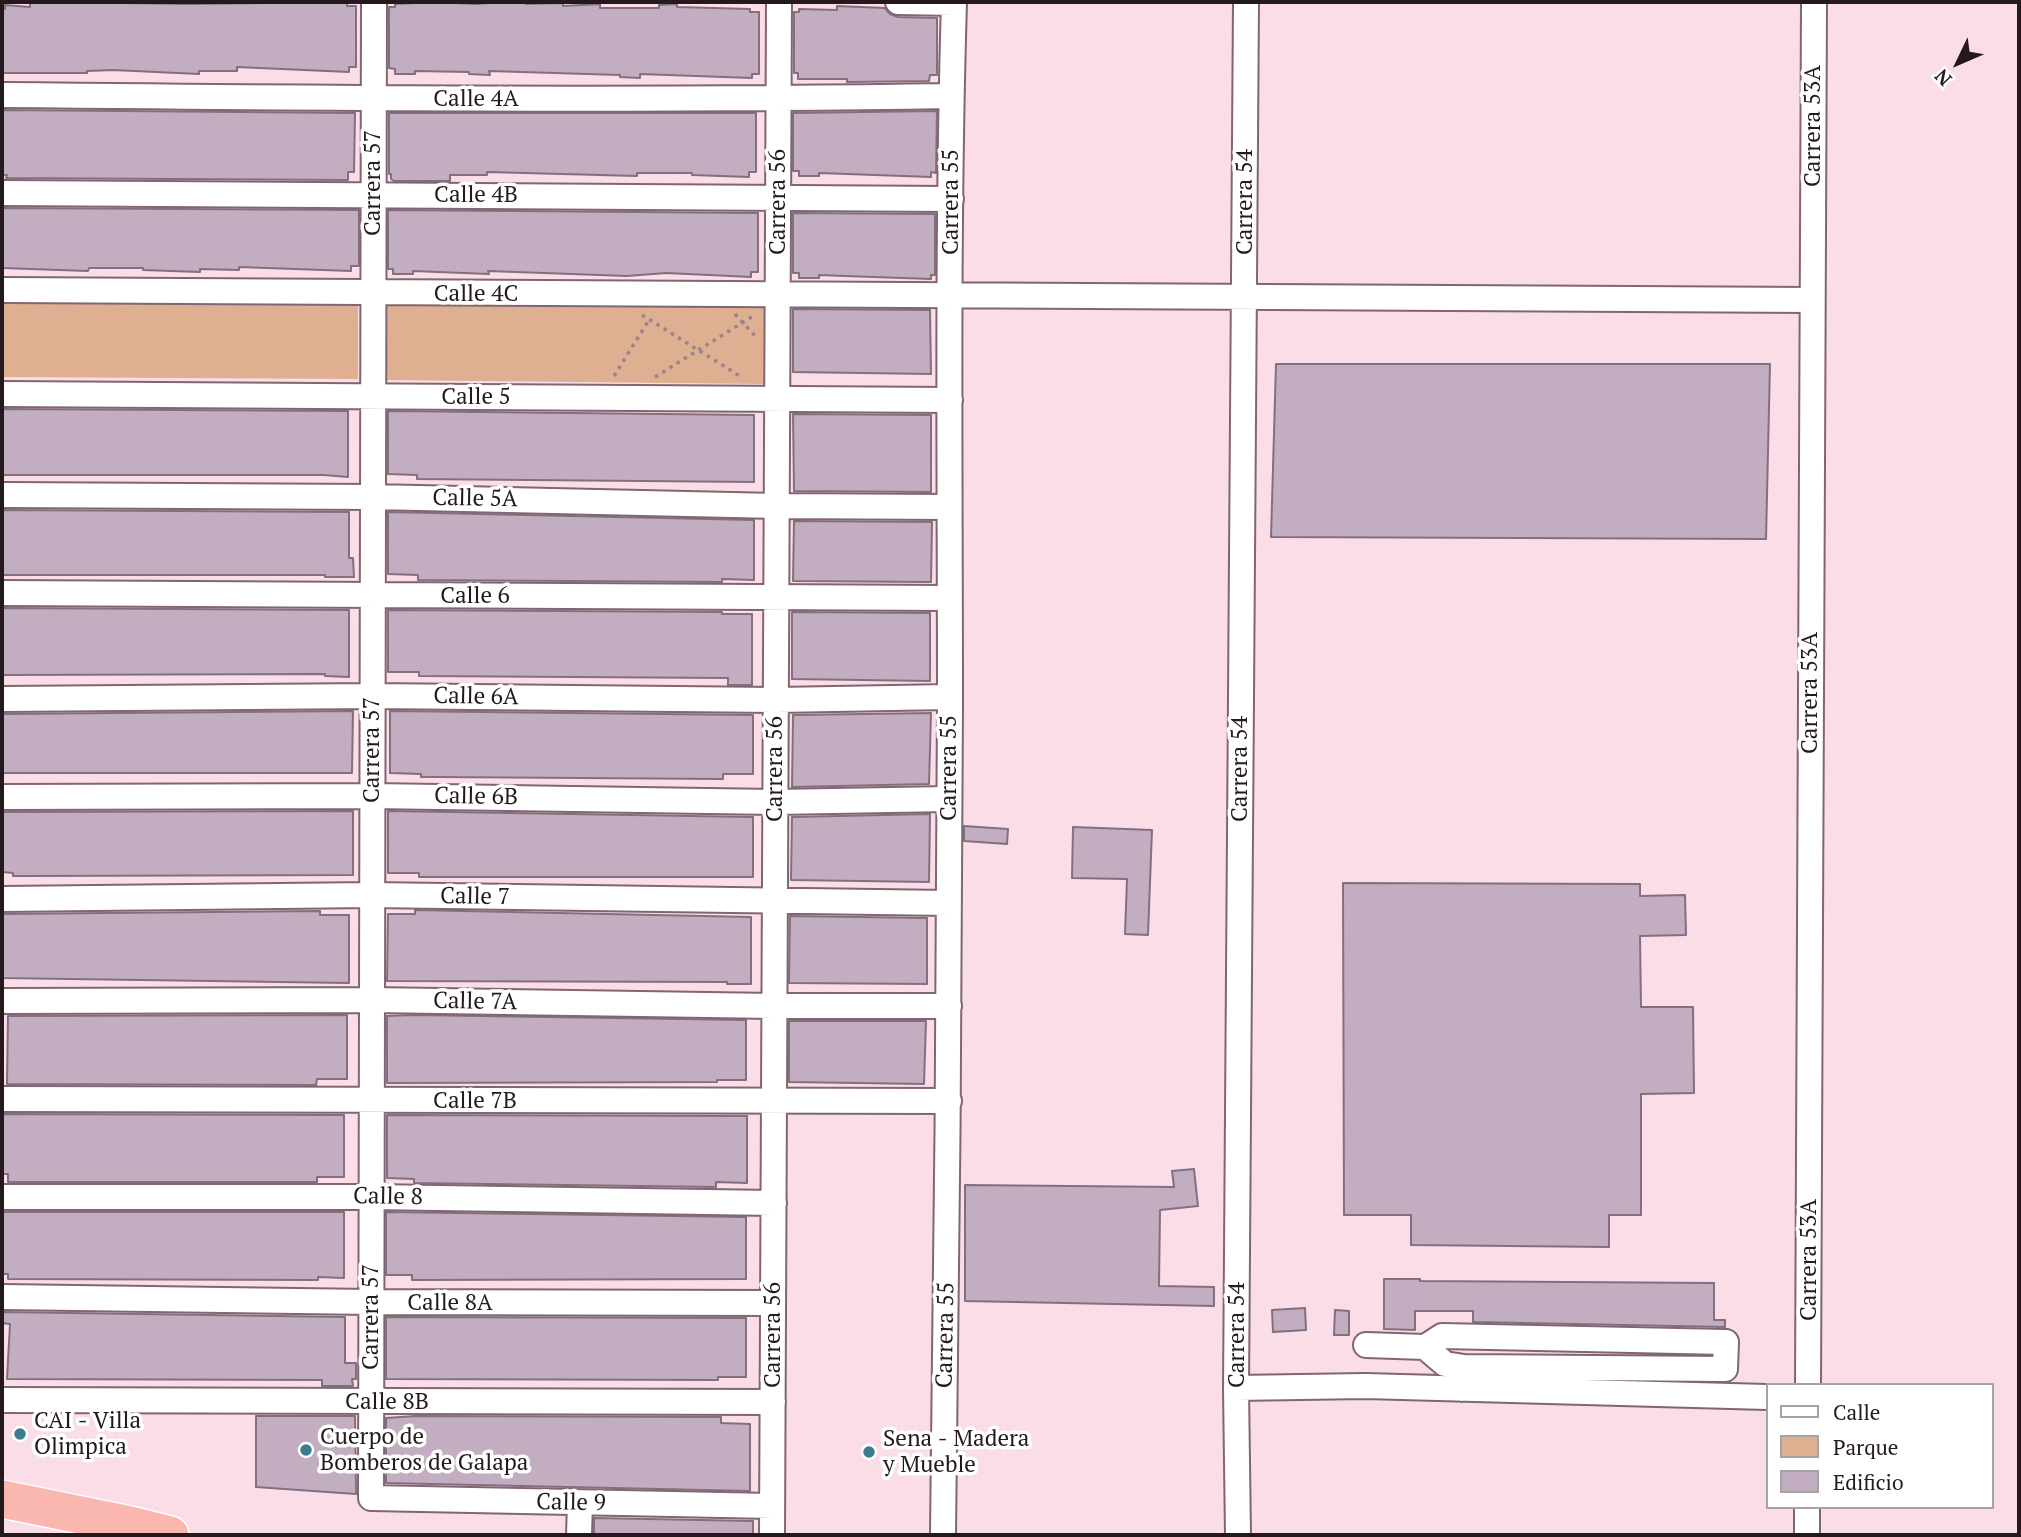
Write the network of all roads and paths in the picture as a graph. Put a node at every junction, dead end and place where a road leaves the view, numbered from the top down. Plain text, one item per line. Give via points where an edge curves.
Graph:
1 (374, 2) edge
2 (779, 2) edge
3 (898, 2) edge
4 (954, 2) edge
5 (1246, 2) edge
6 (1814, 2) edge
7 (2, 95) edge
8 (951, 96) junction
9 (778, 98) junction
10 (373, 99) junction
11 (2, 193) edge
12 (373, 194) junction
13 (778, 197) junction
14 (951, 199) junction
15 (2, 290) edge
16 (373, 293) junction
17 (608, 294) junction
18 (666, 295) junction
19 (716, 295) junction
20 (778, 295) junction
21 (951, 296) junction
22 (1244, 297) junction
23 (1812, 300) junction
24 (650, 320) junction
25 (744, 324) junction
26 (699, 351) junction
27 (777, 360) junction
28 (653, 378) dead end
29 (743, 378) dead end
30 (2, 394) edge
31 (373, 397) junction
32 (599, 398) junction
33 (777, 399) junction
34 (950, 400) junction
35 (2, 495) edge
36 (373, 497) junction
37 (777, 506) junction
38 (949, 507) junction
39 (2, 593) edge
40 (776, 596) junction
41 (372, 597) junction
42 (948, 598) junction
43 (372, 696) junction
44 (950, 697) junction
45 (2, 699) edge
46 (776, 700) junction
47 (372, 796) junction
48 (2, 797) edge
49 (949, 799) junction
50 (775, 802) junction
51 (372, 895) junction
52 (2, 899) edge
53 (775, 902) junction
54 (949, 903) junction
55 (372, 1000) junction
56 (2, 1001) edge
57 (774, 1006) junction
58 (949, 1006) junction
59 (2, 1099) edge
60 (774, 1100) junction
61 (371, 1101) junction
62 (948, 1101) junction
63 (2, 1197) edge
64 (371, 1197) junction
65 (774, 1203) junction
66 (2, 1297) edge
67 (371, 1302) junction
68 (773, 1303) junction
69 (1366, 1345) dead end
70 (1425, 1347) junction
71 (1463, 1378) junction
72 (1808, 1383) edge
73 (1236, 1388) junction
74 (1766, 1397) edge
75 (2, 1400) edge
76 (371, 1402) junction
77 (773, 1402) junction
78 (2, 1479) edge
79 (371, 1498) joint
80 (2, 1499) edge
81 (580, 1503) junction
82 (772, 1506) junction
83 (1807, 1509) edge
84 (130, 1525) junction
85 (170, 1535) edge
86 (579, 1535) edge
87 (772, 1535) edge
88 (943, 1535) edge
89 (1238, 1535) edge
90 (1807, 1535) edge

1 - 10 street, Carrera 57
2 - 9 street, Carrera 56
3 - 4 street
4 - 8 street, Carrera 55
5 - 22 street, Carrera 54
6 - 23 street, Carrera 53A
7 - 10 street, Calle 4A
8 - 9 street, Calle 4A
8 - 14 street, Carrera 55
9 - 10 street, Calle 4A
9 - 13 street, Carrera 56
10 - 12 street, Carrera 57
11 - 12 street, Calle 4B
12 - 13 street, Calle 4B
12 - 16 street, Carrera 57
13 - 14 street, Calle 4B
13 - 20 street, Carrera 56
14 - 21 street, Carrera 55
15 - 16 street, Calle 4C
16 - 17 street, Calle 4C
16 - 31 street, Carrera 57
17 - 18 street, Calle 4C
17 - 24 path
18 - 19 street, Calle 4C
18 - 24 path
19 - 20 street, Calle 4C
19 - 25 path
20 - 21 street, Calle 4C
20 - 25 path
20 - 27 street, Carrera 56
21 - 22 street, Calle 4C
21 - 34 street, Carrera 55
22 - 23 street, Calle 4C
22 - 73 street, Carrera 54
23 - 72 street, Carrera 53A
24 - 26 path
24 - 32 path
25 - 26 path
25 - 27 path
26 - 28 path
26 - 29 path
27 - 33 street, Carrera 56
30 - 31 street, Calle 5
31 - 32 street, Calle 5
31 - 36 street, Carrera 57
32 - 33 street, Calle 5
33 - 34 street, Calle 5
33 - 37 street, Carrera 56
34 - 38 street, Carrera 55
35 - 36 street, Calle 5A
36 - 37 street, Calle 5A
36 - 41 street, Carrera 57
37 - 38 street, Calle 5A
37 - 40 street, Carrera 56
38 - 42 street, Carrera 55
39 - 41 street, Calle 6
40 - 41 street, Calle 6
40 - 42 street, Calle 6
40 - 46 street, Carrera 56
41 - 43 street, Carrera 57
42 - 44 street, Carrera 55
43 - 45 street, Calle 6A
43 - 46 street, Calle 6A
43 - 47 street, Carrera 57
44 - 46 street, Calle 6A
44 - 49 street, Carrera 55
46 - 50 street, Carrera 56
47 - 48 street, Calle 6B
47 - 50 street, Calle 6B
47 - 51 street, Carrera 57
49 - 50 street, Calle 6B
49 - 54 street, Carrera 55
50 - 53 street, Carrera 56
51 - 52 street, Calle 7
51 - 53 street, Calle 7
51 - 55 street, Carrera 57
53 - 54 street, Calle 7
53 - 57 street, Carrera 56
54 - 58 street, Carrera 55
55 - 56 street, Calle 7A
55 - 57 street, Calle 7A
55 - 61 street, Carrera 57
57 - 58 street, Calle 7A
57 - 60 street, Carrera 56
58 - 62 street, Carrera 55
59 - 61 street, Calle 7B
60 - 61 street, Calle 7B
60 - 62 street, Calle 7B
60 - 65 street, Carrera 56
61 - 64 street, Carrera 57
62 - 88 street, Carrera 55
63 - 64 street, Calle 8
64 - 65 street, Calle 8
64 - 67 street, Carrera 57
65 - 68 street, Carrera 56
66 - 67 street, Calle 8A
67 - 68 street, Calle 8A
67 - 76 street, Carrera 57
68 - 77 street, Carrera 56
69 - 70 street
70 - 71 street
70 - 71 street via 1442,1336 1726,1342 1725,1369
71 - 73 street
71 - 74 street
73 - 89 street, Carrera 54
75 - 76 street, Calle 8B
76 - 77 street, Calle 8B
76 - 79 street, Carrera 57
77 - 82 street, Carrera 56
78 - 84 highway via 12,1488 97,1510
79 - 81 street, Calle 9
80 - 84 highway
81 - 82 street, Calle 9
81 - 86 street
82 - 87 street, Carrera 56
83 - 90 street
84 - 85 highway

